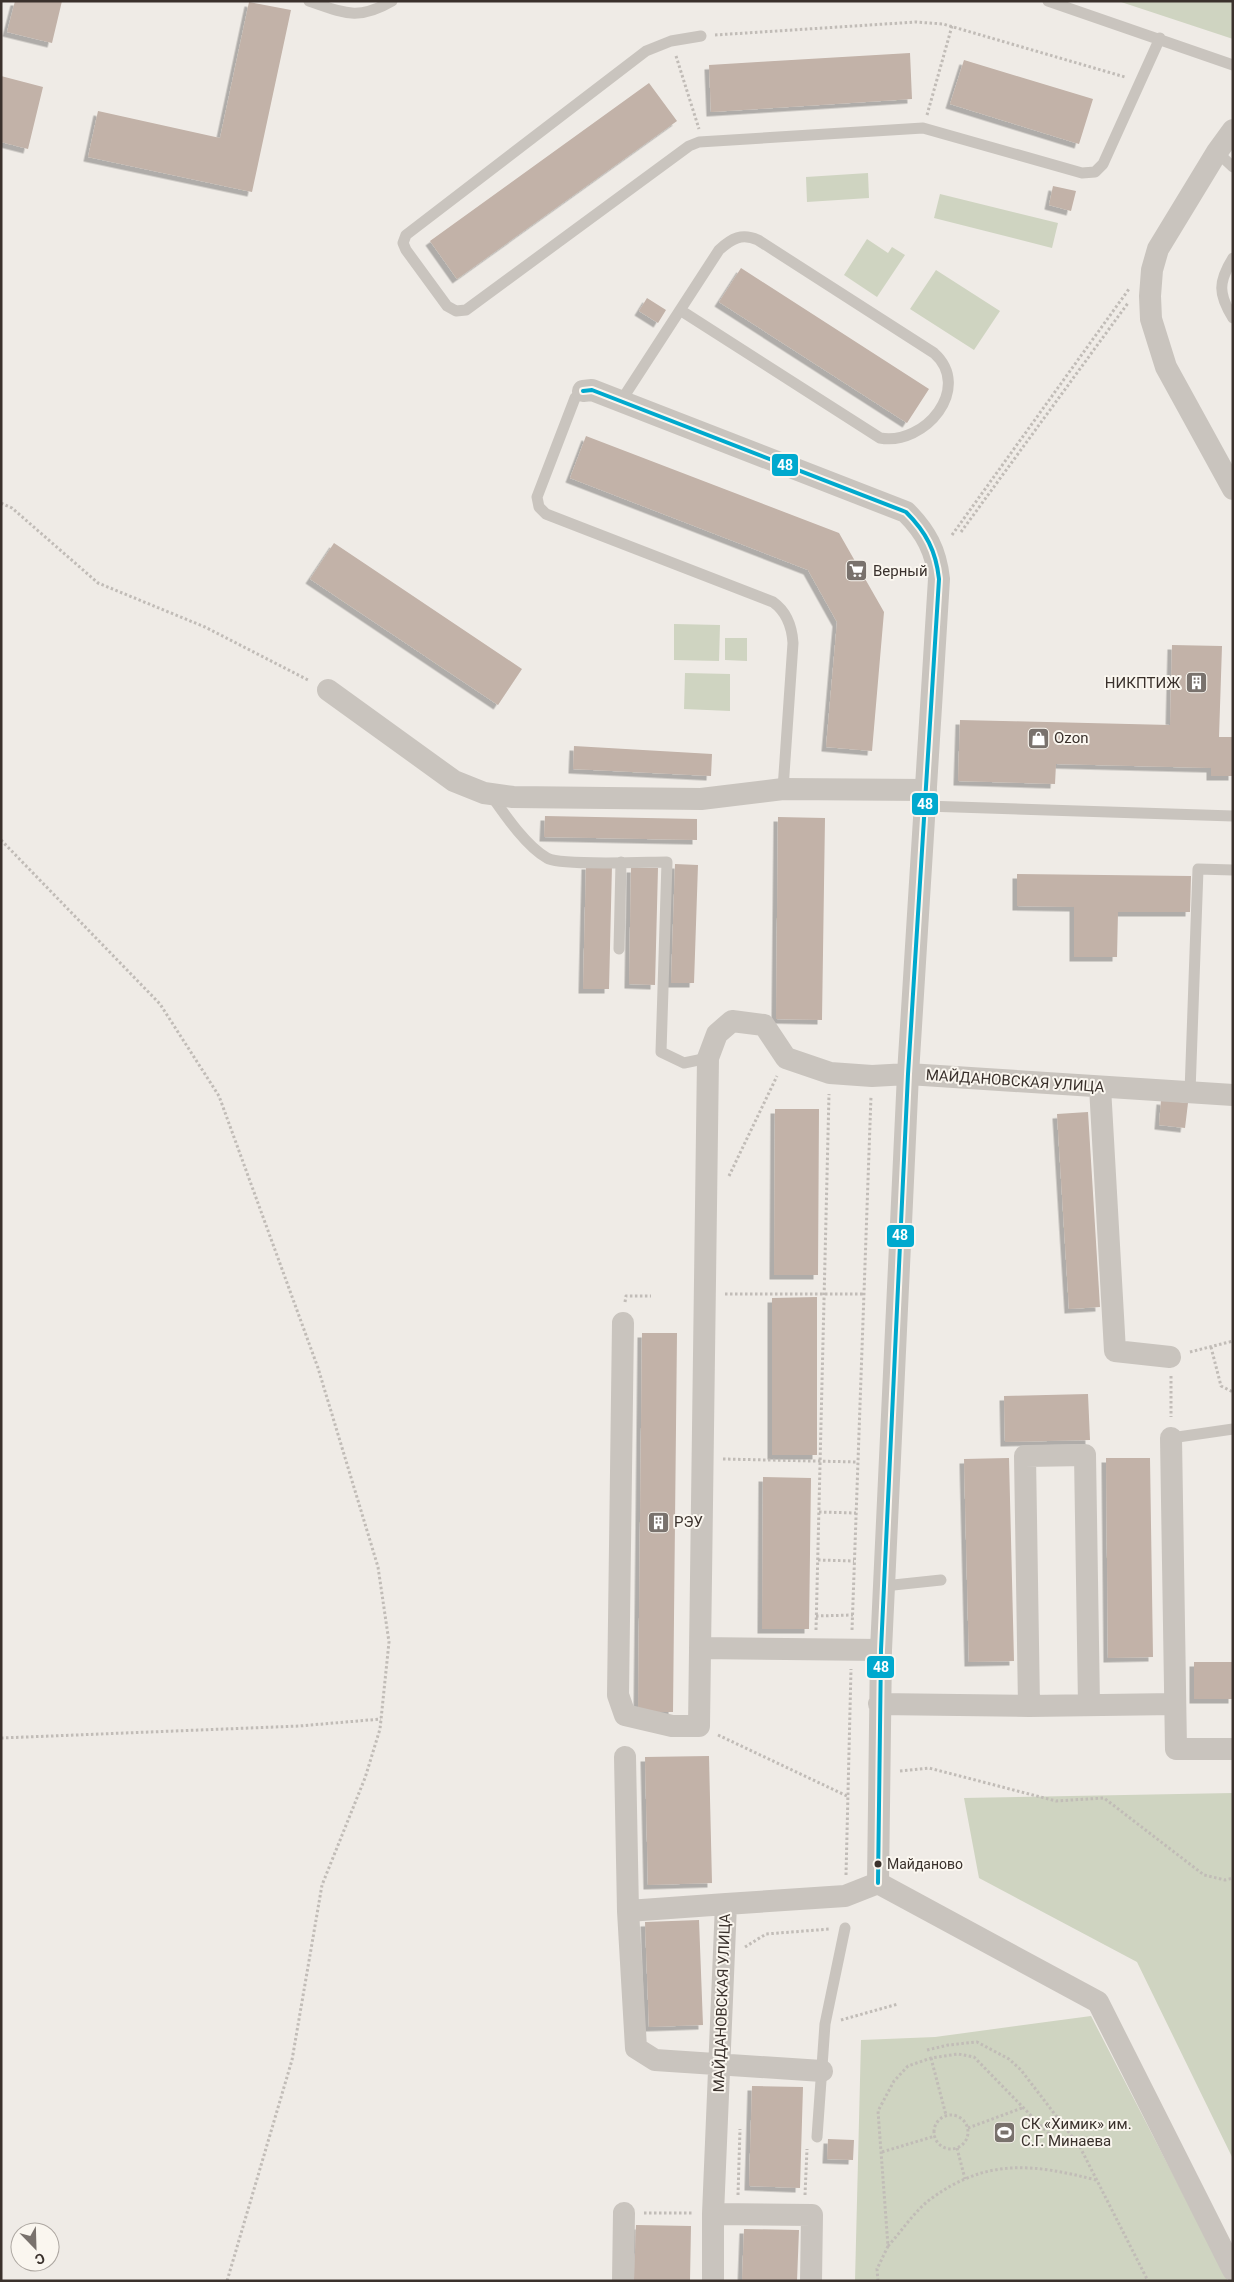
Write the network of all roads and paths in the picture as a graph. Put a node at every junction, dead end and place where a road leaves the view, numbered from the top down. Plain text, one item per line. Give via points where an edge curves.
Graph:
1 (309, 1) edge
2 (392, 1) edge
3 (1048, 1) edge
4 (952, 26) junction
5 (701, 36) joint
6 (1160, 38) junction
7 (671, 41) junction
8 (1233, 65) edge
9 (1140, 82) junction
10 (923, 128) junction
11 (1233, 130) edge
12 (702, 141) junction
13 (1225, 159) edge
14 (1233, 258) edge
15 (1131, 287) dead end
16 (1129, 302) dead end
17 (680, 310) junction
18 (1233, 318) edge
19 (583, 391) joint
20 (621, 401) junction
21 (1233, 489) edge
22 (1, 503) edge
23 (961, 532) dead end
24 (952, 535) dead end
25 (328, 690) joint
26 (783, 789) junction
27 (490, 794) junction
28 (926, 798) junction
29 (1233, 816) edge
30 (1, 840) edge
31 (621, 862) junction
32 (1233, 870) edge
33 (619, 949) dead end
34 (708, 1058) junction
35 (786, 1058) junction
36 (830, 1073) junction
37 (908, 1074) junction
38 (872, 1076) junction
39 (1100, 1087) junction
40 (1190, 1092) junction
41 (1233, 1095) edge
42 (727, 1180) dead end
43 (704, 1294) junction
44 (824, 1294) junction
45 (863, 1294) junction
46 (626, 1296) dead end
47 (651, 1296) dead end
48 (623, 1323) dead end
49 (1233, 1341) edge
50 (1211, 1347) junction
51 (1170, 1357) junction
52 (1233, 1392) edge
53 (1233, 1429) edge
54 (1171, 1438) junction
55 (702, 1459) junction
56 (820, 1461) junction
57 (858, 1462) junction
58 (819, 1512) junction
59 (856, 1513) junction
60 (818, 1560) junction
61 (854, 1561) junction
62 (941, 1580) dead end
63 (884, 1586) junction
64 (853, 1615) junction
65 (816, 1616) junction
66 (700, 1648) junction
67 (816, 1649) junction
68 (852, 1650) junction
69 (881, 1650) junction
70 (879, 1704) junction
71 (1175, 1704) junction
72 (1089, 1705) junction
73 (1029, 1706) junction
74 (381, 1719) junction
75 (699, 1726) junction
76 (1, 1738) edge
77 (1233, 1749) edge
78 (625, 1757) dead end
79 (879, 1773) junction
80 (848, 1776) junction
81 (847, 1796) junction
82 (1233, 1878) edge
83 (878, 1883) junction
84 (845, 1896) junction
85 (726, 1904) junction
86 (628, 1911) junction
87 (845, 1928) dead end
88 (898, 2004) dead end
89 (825, 2024) junction
90 (927, 2050) dead end
91 (931, 2058) junction
92 (719, 2063) junction
93 (822, 2072) junction
94 (1022, 2108) junction
95 (946, 2115) junction
96 (968, 2128) junction
97 (934, 2136) junction
98 (817, 2137) dead end
99 (1080, 2147) junction
100 (957, 2148) junction
101 (882, 2152) junction
102 (965, 2178) junction
103 (1096, 2180) junction
104 (624, 2212) joint
105 (713, 2214) junction
106 (888, 2246) junction
107 (1233, 2270) edge
108 (227, 2281) edge
109 (622, 2281) edge
110 (713, 2281) edge
111 (811, 2281) edge
112 (878, 2281) edge
113 (1148, 2281) edge

1 - 2 lane via 346,14 362,15
3 - 6 lane
4 - 5 path via 916,22
4 - 9 path
4 - 10 path
5 - 7 lane
6 - 8 lane
6 - 9 lane
7 - 12 path
7 - 12 lane via 638,57 411,230 403,243 447,306 456,312 466,310 689,146
9 - 10 lane via 1103,164 1094,172 1082,173
10 - 12 lane
11 - 13 street
13 - 21 street via 1158,249 1152,270 1150,319 1166,367
14 - 18 lane via 1222,276 1221,294
15 - 24 path
16 - 23 path
17 - 17 lane via 880,438 892,440 913,435 931,422 944,403 948,381 946,370 934,353 748,236 729,241 719,250
17 - 20 lane
19 - 20 street via 592,390
19 - 26 lane via 576,398 537,497 539,508 546,514 780,608 790,625 793,643
20 - 28 street via 906,512 921,527 937,561 939,579
22 - 25 path via 12,508 98,583 205,627
25 - 27 street via 454,781
26 - 27 street via 701,799
26 - 28 street
27 - 31 lane via 514,828 548,859
28 - 29 lane
28 - 37 street
30 - 74 path via 160,1004 219,1096 318,1368 378,1567 390,1642
31 - 33 lane
31 - 34 lane via 668,862 661,1052 684,1063
32 - 40 lane via 1198,869
34 - 35 street via 717,1034 732,1021 764,1025
34 - 43 street
35 - 36 street
35 - 42 path
36 - 38 street
36 - 44 path
37 - 38 street
37 - 39 street, МАЙДАНОВСКАЯ УЛИЦА
37 - 63 street, МАЙДАНОВСКАЯ УЛИЦА
38 - 45 path
39 - 40 street, МАЙДАНОВСКАЯ УЛИЦА
39 - 51 street via 1115,1351
40 - 41 street, МАЙДАНОВСКАЯ УЛИЦА
43 - 44 path
43 - 55 street
44 - 45 path
44 - 56 path
45 - 57 path
46 - 47 path
48 - 75 street via 618,1695 625,1715 672,1726
49 - 50 path
50 - 51 path
50 - 52 path via 1221,1386
51 - 54 path
53 - 54 lane
54 - 71 street
55 - 56 path
55 - 66 street
56 - 57 path
56 - 58 path
57 - 59 path
58 - 59 path
58 - 60 path
59 - 61 path
60 - 61 path
60 - 65 path
61 - 64 path
62 - 63 lane
63 - 69 street, МАЙДАНОВСКАЯ УЛИЦА
64 - 65 path
64 - 68 path
65 - 67 path
66 - 67 street
66 - 75 street
67 - 68 street
68 - 69 street
68 - 80 path
69 - 70 street, МАЙДАНОВСКАЯ УЛИЦА
70 - 73 street
70 - 79 street, МАЙДАНОВСКАЯ УЛИЦА
71 - 72 street
71 - 77 street via 1176,1749
72 - 73 street
72 - 73 street via 1085,1455 1025,1456
74 - 76 path via 299,1726
74 - 108 path via 365,1778 322,1885 292,2060
75 - 81 path
78 - 86 street
79 - 80 path
79 - 82 path via 929,1768 1056,1801 1104,1798 1204,1875 1225,1880
79 - 83 street, МАЙДАНОВСКАЯ УЛИЦА
80 - 81 path
81 - 84 path
83 - 84 street, МАЙДАНОВСКАЯ УЛИЦА
83 - 107 street via 1098,2002
84 - 85 street, МАЙДАНОВСКАЯ УЛИЦА
85 - 86 street
85 - 92 street, МАЙДАНОВСКАЯ УЛИЦА
86 - 92 street via 636,2048 654,2060
87 - 89 lane
88 - 89 path
89 - 93 lane
90 - 99 path via 977,2042 1009,2058
91 - 94 path via 958,2054 974,2057
91 - 95 path
91 - 101 path via 908,2066 894,2080 878,2112
92 - 93 street
92 - 105 street, МАЙДАНОВСКАЯ УЛИЦА
93 - 98 lane
94 - 96 path
94 - 99 path via 1050,2135
95 - 96 path via 957,2115
95 - 97 path via 937,2122
96 - 100 path via 967,2139
97 - 100 path via 943,2147
97 - 101 path
99 - 103 path
100 - 102 path
101 - 106 path
102 - 103 path via 1004,2167 1052,2169
102 - 106 path via 931,2198
103 - 113 path
104 - 105 path
104 - 109 street
105 - 110 street, МАЙДАНОВСКАЯ УЛИЦА
105 - 111 street via 812,2215
106 - 112 path via 877,2270

